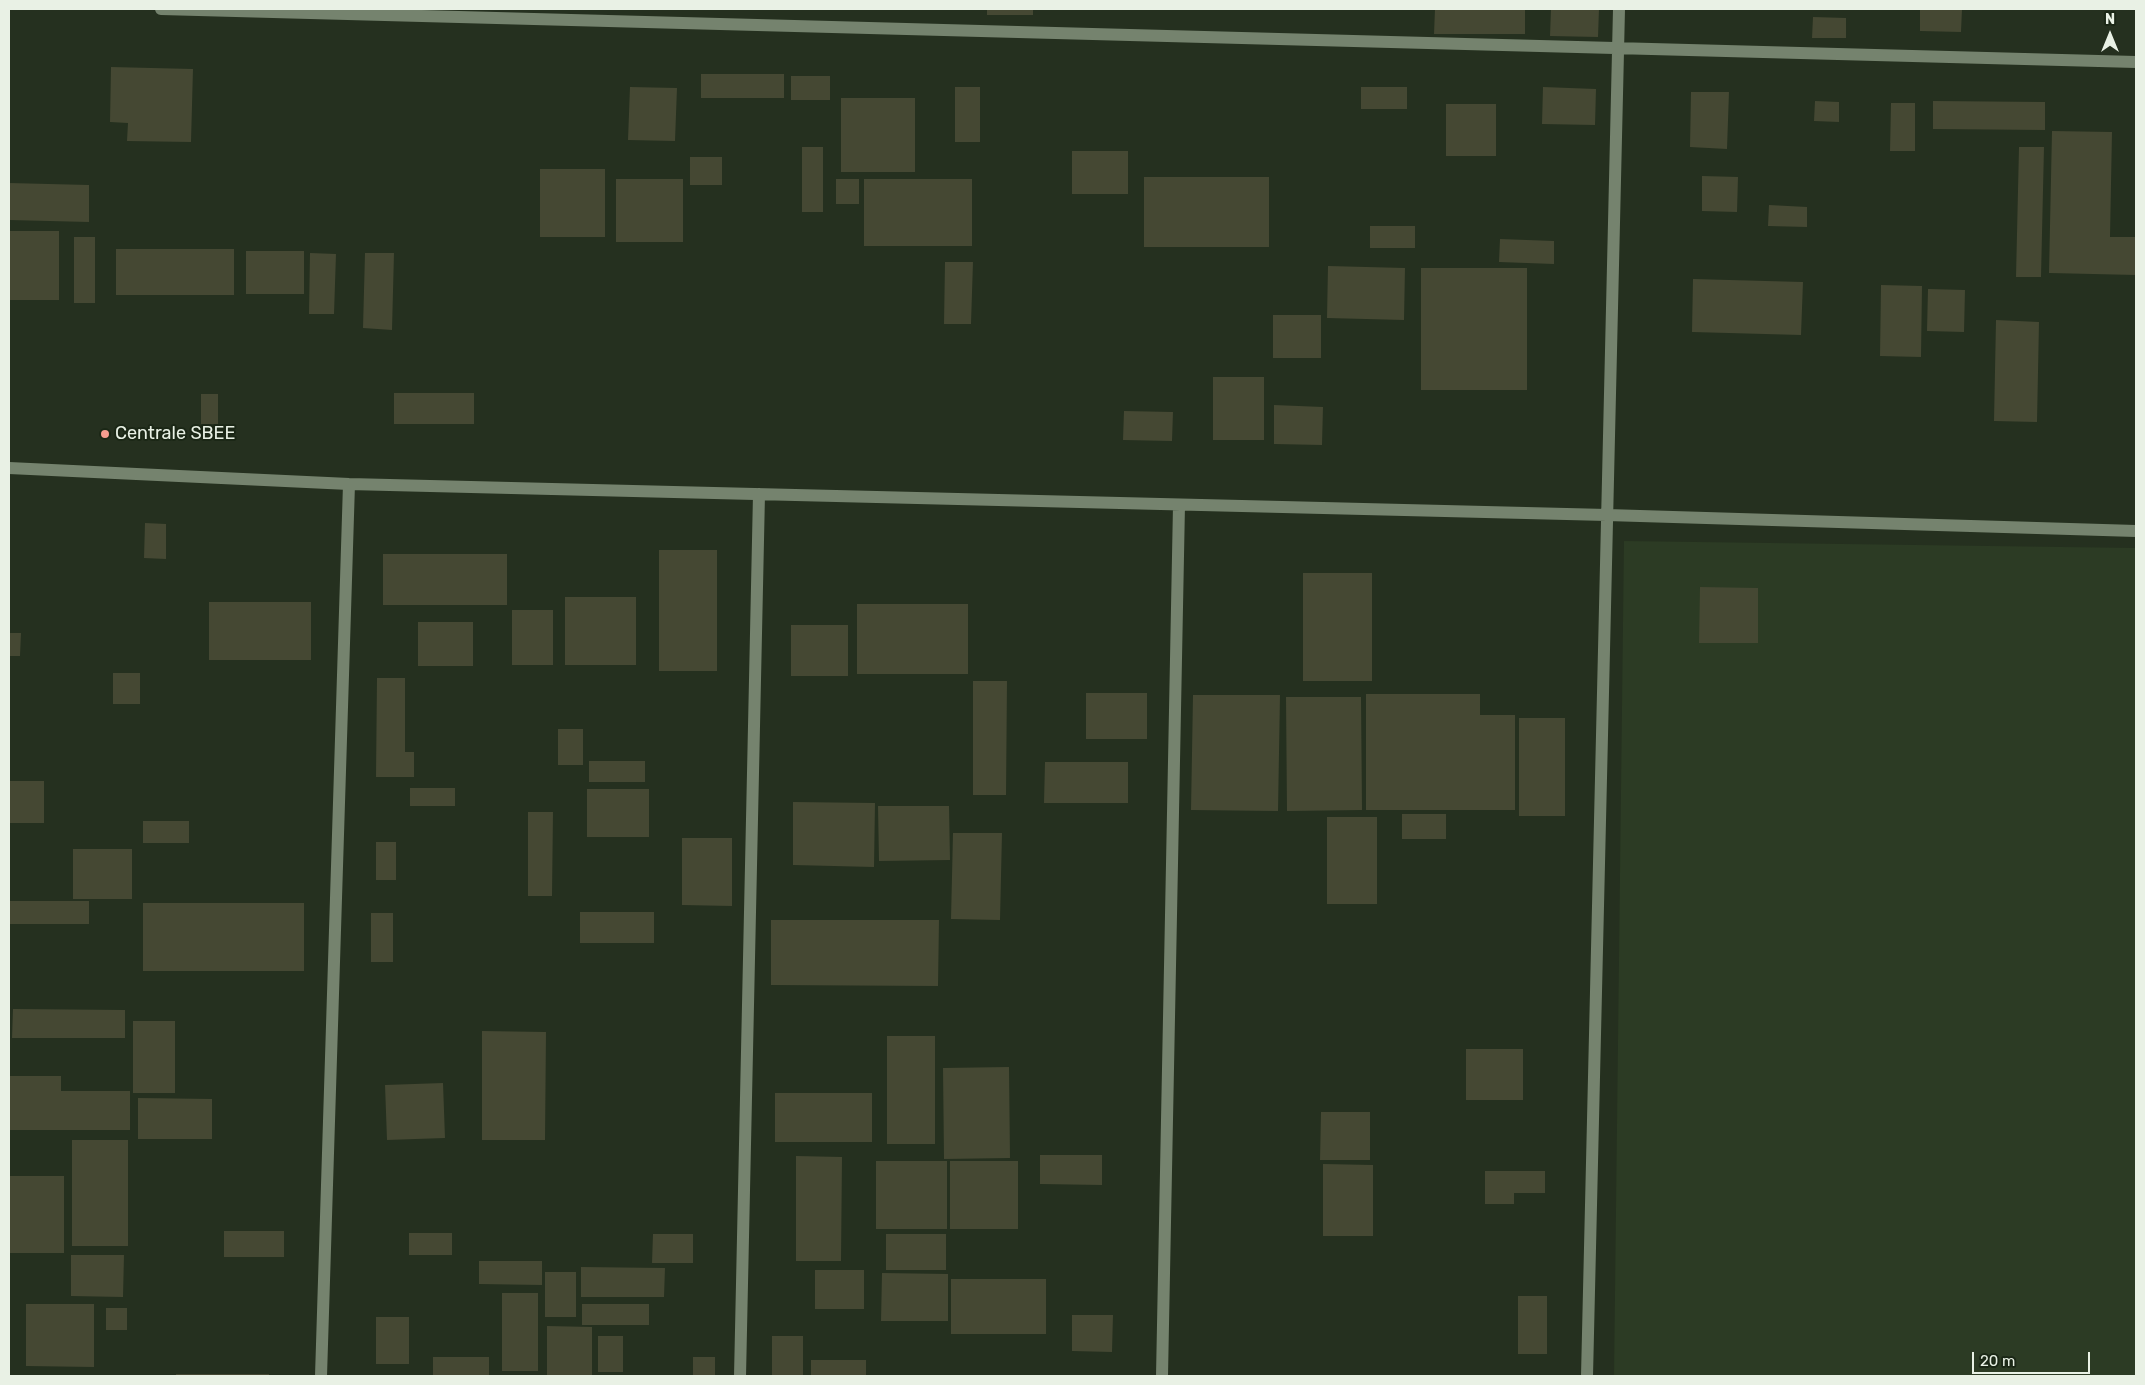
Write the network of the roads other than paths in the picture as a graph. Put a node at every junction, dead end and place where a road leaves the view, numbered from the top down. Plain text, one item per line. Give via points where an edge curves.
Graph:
1 (161, 9) edge
2 (1619, 9) edge
3 (1618, 48) junction
4 (2136, 62) edge
5 (9, 468) edge
6 (348, 484) junction
7 (759, 494) junction
8 (1179, 505) junction
9 (1607, 515) junction
10 (2136, 531) edge
11 (321, 1376) edge
12 (740, 1376) edge
13 (1162, 1376) edge
14 (1587, 1376) edge

1 - 3 street
2 - 3 street
3 - 4 street
3 - 9 street
5 - 6 street
6 - 7 street
6 - 11 street
7 - 8 street
7 - 12 street
8 - 9 street
8 - 13 street
9 - 10 street
9 - 14 street

